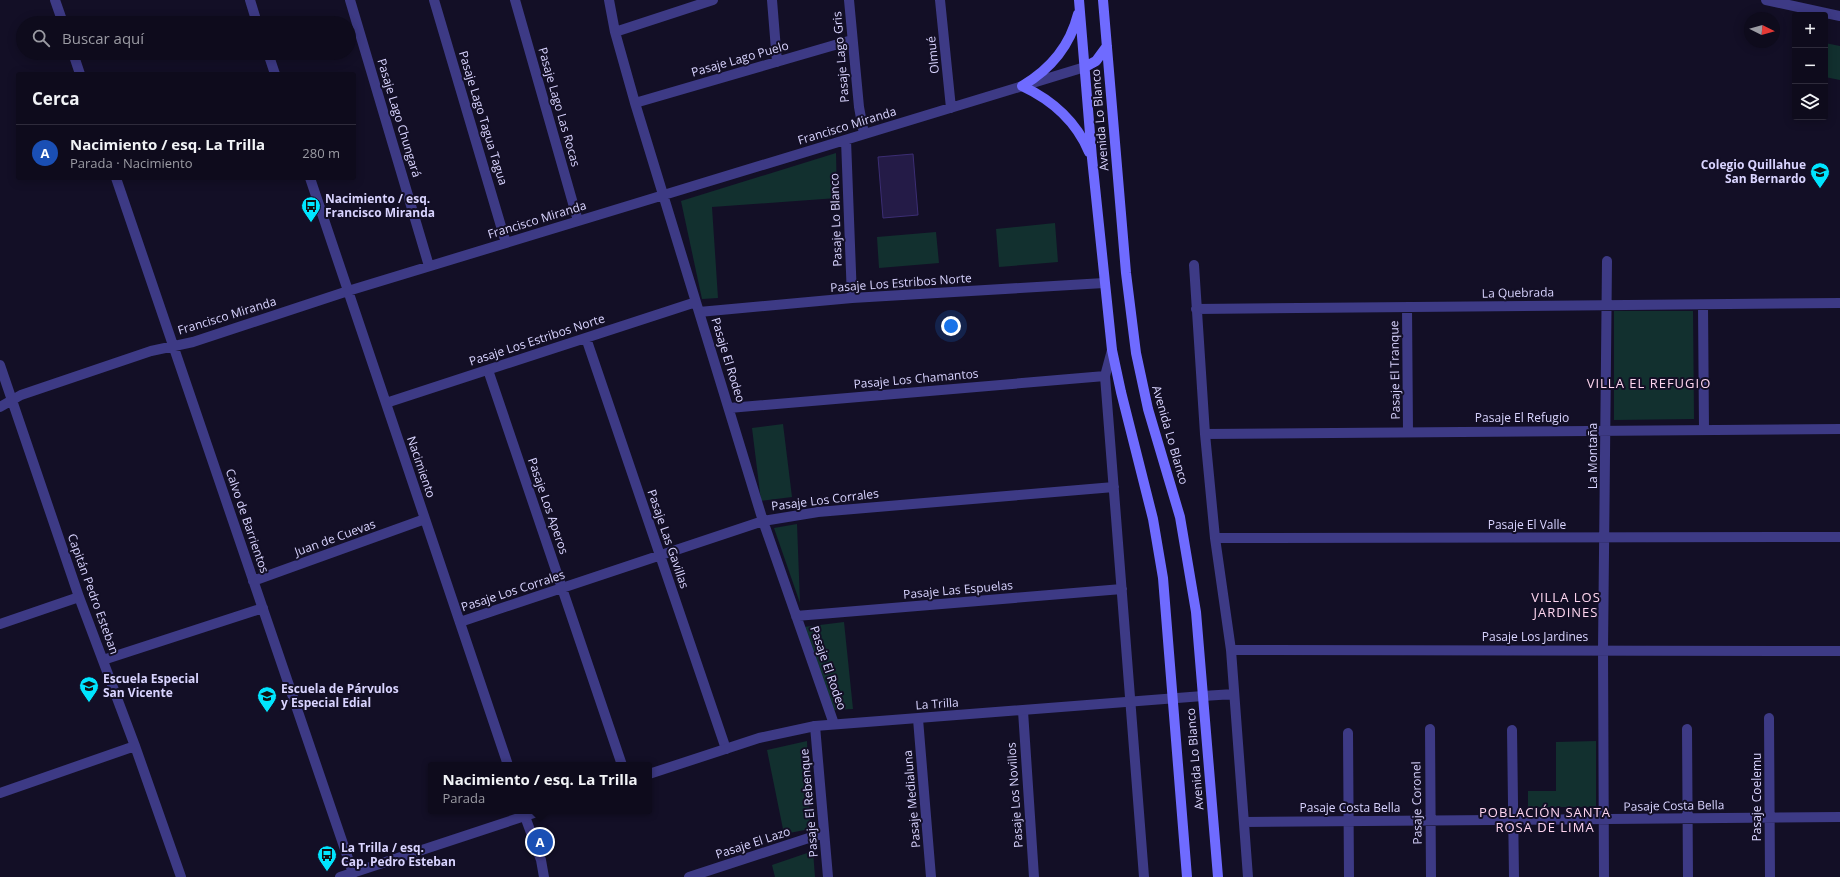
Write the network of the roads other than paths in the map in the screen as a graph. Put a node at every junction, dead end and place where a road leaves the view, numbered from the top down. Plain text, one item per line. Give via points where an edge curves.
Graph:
1 (55, 0) edge
2 (250, 0) edge
3 (350, 0) edge
4 (434, 0) edge
5 (515, 0) edge
6 (609, 0) edge
7 (713, 0) edge
8 (772, 0) edge
9 (849, 0) edge
10 (940, 0) edge
11 (1103, 0) edge
12 (1766, 0) edge
13 (694, 3) edge
14 (1079, 4) edge
15 (61, 16) edge
16 (255, 16) edge
17 (355, 16) edge
18 (1840, 16) edge
19 (356, 20) edge
20 (615, 32) junction
21 (852, 40) junction
22 (1107, 46) junction
23 (75, 60) edge
24 (270, 60) edge
25 (777, 62) junction
26 (1084, 67) junction
27 (79, 72) edge
28 (274, 72) edge
29 (1022, 86) junction
30 (635, 103) junction
31 (951, 108) junction
32 (864, 134) junction
33 (846, 140) junction
34 (1092, 158) junction
35 (117, 180) edge
36 (311, 180) edge
37 (665, 195) junction
38 (578, 221) junction
39 (506, 243) junction
40 (1607, 261) dead end
41 (1194, 265) dead end
42 (430, 266) junction
43 (1104, 283) junction
44 (348, 291) junction
45 (852, 298) junction
46 (1840, 303) edge
47 (1606, 305) junction
48 (1703, 305) junction
49 (698, 307) junction
50 (1407, 307) junction
51 (1196, 309) junction
52 (586, 338) junction
53 (173, 346) junction
54 (1112, 350) junction
55 (0, 365) edge
56 (488, 370) junction
57 (1105, 376) junction
58 (12, 400) junction
59 (386, 403) junction
60 (0, 407) edge
61 (729, 408) junction
62 (1840, 429) edge
63 (1704, 430) junction
64 (1606, 431) junction
65 (1408, 432) junction
66 (1205, 434) junction
67 (1114, 488) junction
68 (425, 519) junction
69 (763, 521) junction
70 (1840, 537) edge
71 (1215, 538) junction
72 (1605, 538) junction
73 (660, 555) junction
74 (253, 581) junction
75 (562, 588) junction
76 (1122, 589) junction
77 (79, 597) junction
78 (262, 608) junction
79 (796, 616) junction
80 (460, 622) junction
81 (0, 624) edge
82 (1230, 650) junction
83 (1603, 650) junction
84 (1840, 651) edge
85 (103, 660) junction
86 (1234, 694) junction
87 (1203, 696) junction
88 (1173, 700) junction
89 (1131, 703) junction
90 (1023, 711) junction
91 (1770, 718) dead end
92 (918, 719) junction
93 (834, 724) junction
94 (816, 726) junction
95 (1430, 729) dead end
96 (1687, 729) dead end
97 (1512, 730) dead end
98 (1348, 733) dead end
99 (135, 746) junction
100 (726, 749) junction
101 (507, 762) edge
102 (621, 762) edge
103 (652, 773) edge
104 (0, 793) edge
105 (524, 814) edge
106 (1770, 818) junction
107 (1840, 818) edge
108 (1688, 819) junction
109 (1513, 820) junction
110 (1604, 820) junction
111 (1430, 821) junction
112 (1244, 822) junction
113 (1349, 822) junction
114 (824, 834) junction
115 (353, 873) junction
116 (181, 877) edge
117 (340, 877) edge
118 (544, 877) edge
119 (689, 877) edge
120 (828, 877) edge
121 (932, 877) edge
122 (1034, 877) edge
123 (1144, 877) edge
124 (1187, 877) edge
125 (1218, 877) edge
126 (1248, 877) edge
127 (1349, 877) edge
128 (1431, 877) edge
129 (1514, 877) edge
130 (1604, 877) edge
131 (1688, 877) edge
132 (1770, 877) edge

1 - 15 street
2 - 16 street
3 - 17 street, Pasaje Lago Chungará
4 - 39 street, Pasaje Lago Tagua Tagua
5 - 38 street, Pasaje Lago Las Rocas
6 - 20 street, Pasaje El Rodeo
7 - 13 street
8 - 25 street
9 - 21 street, Pasaje Lago Gris
10 - 31 street, Olmué
11 - 22 main road, Avenida Lo Blanco
12 - 18 street
13 - 20 street
14 - 26 main road, Avenida Lo Blanco
14 - 29 main road via 1069,39 1061,52 1044,72
19 - 42 street, Pasaje Lago Chungará
20 - 30 street, Pasaje El Rodeo
21 - 25 street, Pasaje Lago Puelo
21 - 32 street, Pasaje Lago Gris
22 - 26 main road via 1096,61
22 - 87 main road, Avenida Lo Blanco via 1126,273 1135,346 1148,409 1170,482 1187,553 1196,612
23 - 27 street
24 - 28 street
25 - 30 street, Pasaje Lago Puelo
26 - 29 street, Francisco Miranda
26 - 34 main road, Avenida Lo Blanco
29 - 31 street, Francisco Miranda
29 - 34 main road via 1046,99 1068,118 1082,137
30 - 37 street, Pasaje El Rodeo
31 - 32 street, Francisco Miranda
32 - 33 street, Francisco Miranda
33 - 37 street, Francisco Miranda
33 - 45 street, Pasaje Lo Blanco
34 - 43 main road, Avenida Lo Blanco
35 - 53 street, Calvo de Barrientos
36 - 44 street, Nacimiento
37 - 38 street, Francisco Miranda
37 - 49 street, Pasaje El Rodeo
38 - 39 street, Francisco Miranda
39 - 42 street, Francisco Miranda
40 - 47 street, La Montaña
41 - 51 street
42 - 44 street, Francisco Miranda
43 - 45 street, Pasaje Los Estribos Norte
43 - 54 main road, Avenida Lo Blanco
44 - 53 street, Francisco Miranda via 193,342
44 - 59 street, Nacimiento
45 - 49 street, Pasaje Los Estribos Norte
46 - 48 street, La Quebrada
47 - 48 street, La Quebrada
47 - 50 street, La Quebrada
47 - 64 street, La Montaña
48 - 63 street
49 - 52 street, Pasaje Los Estribos Norte
49 - 61 street, Pasaje El Rodeo
50 - 51 street, La Quebrada
50 - 65 street, Pasaje El Tranque
51 - 66 street
52 - 56 street, Pasaje Los Estribos Norte
52 - 73 street, Pasaje Las Gavillas
53 - 58 street, Francisco Miranda via 151,351
53 - 74 street, Calvo de Barrientos
54 - 57 street, Avenida Lo Blanco
54 - 88 main road, Avenida Lo Blanco via 1147,491 1158,547 1166,608
55 - 58 street, Capitán Pedro Esteban
56 - 59 street, Pasaje Los Estribos Norte
56 - 75 street, Pasaje Los Aperos
57 - 61 street, Pasaje Los Chamantos
57 - 67 street, Avenida Lo Blanco
58 - 60 street, Francisco Miranda
58 - 77 street, Capitán Pedro Esteban
59 - 68 street, Nacimiento
61 - 69 street, Pasaje El Rodeo
62 - 63 street, Pasaje El Refugio
63 - 64 street, Pasaje El Refugio
64 - 65 street, Pasaje El Refugio
64 - 72 street, La Montaña
65 - 66 street, Pasaje El Refugio
66 - 71 street
67 - 69 street, Pasaje Los Corrales via 818,512
67 - 76 street, Avenida Lo Blanco
68 - 74 street, Juan de Cuevas
68 - 80 street, Nacimiento
69 - 73 street, Pasaje Los Corrales
69 - 79 street, Pasaje El Rodeo
70 - 72 street, Pasaje El Valle
71 - 72 street, Pasaje El Valle
71 - 82 street
72 - 83 street, La Montaña
73 - 75 street, Pasaje Los Corrales
73 - 100 street, Pasaje Las Gavillas
74 - 78 street, Calvo de Barrientos
75 - 80 street, Pasaje Los Corrales
75 - 102 street, Pasaje Los Aperos
76 - 79 street, Pasaje Las Espuelas
76 - 89 street, Avenida Lo Blanco
77 - 81 street
77 - 85 street, Capitán Pedro Esteban
78 - 85 street
78 - 115 street, Calvo de Barrientos
79 - 93 street, Pasaje El Rodeo
80 - 101 street, Nacimiento
82 - 83 street, Pasaje Los Jardines
82 - 86 street
83 - 84 street, Pasaje Los Jardines
83 - 110 street, La Montaña
85 - 99 street, Capitán Pedro Esteban
86 - 87 street, La Trilla
86 - 112 street
87 - 88 street, La Trilla
87 - 125 main road, Avenida Lo Blanco
88 - 89 street, La Trilla
88 - 124 main road, Avenida Lo Blanco
89 - 90 street, La Trilla
89 - 123 street, Avenida Lo Blanco
90 - 92 street, La Trilla
90 - 122 street, Pasaje Los Novillos
91 - 106 street, Pasaje Coelemu
92 - 93 street, La Trilla
92 - 121 street, Pasaje Medialuna
93 - 94 street, La Trilla
94 - 100 street, La Trilla via 781,732
94 - 114 street, Pasaje El Rebenque
95 - 111 street, Pasaje Coronel
96 - 108 street
97 - 109 street
98 - 113 street
99 - 104 street
99 - 116 street, Capitán Pedro Esteban
100 - 103 street, La Trilla
105 - 115 street
105 - 118 street via 541,860
106 - 107 street, Pasaje Costa Bella
106 - 108 street, Pasaje Costa Bella
106 - 132 street, Pasaje Coelemu
108 - 110 street, Pasaje Costa Bella
108 - 131 street
109 - 110 street, Pasaje Costa Bella
109 - 111 street, Pasaje Costa Bella
109 - 129 street
110 - 130 street, La Montaña
111 - 113 street, Pasaje Costa Bella
111 - 128 street, Pasaje Coronel
112 - 113 street, Pasaje Costa Bella
112 - 126 street
113 - 127 street
114 - 119 street, Pasaje El Lazo
114 - 120 street, Pasaje El Rebenque
115 - 117 street

